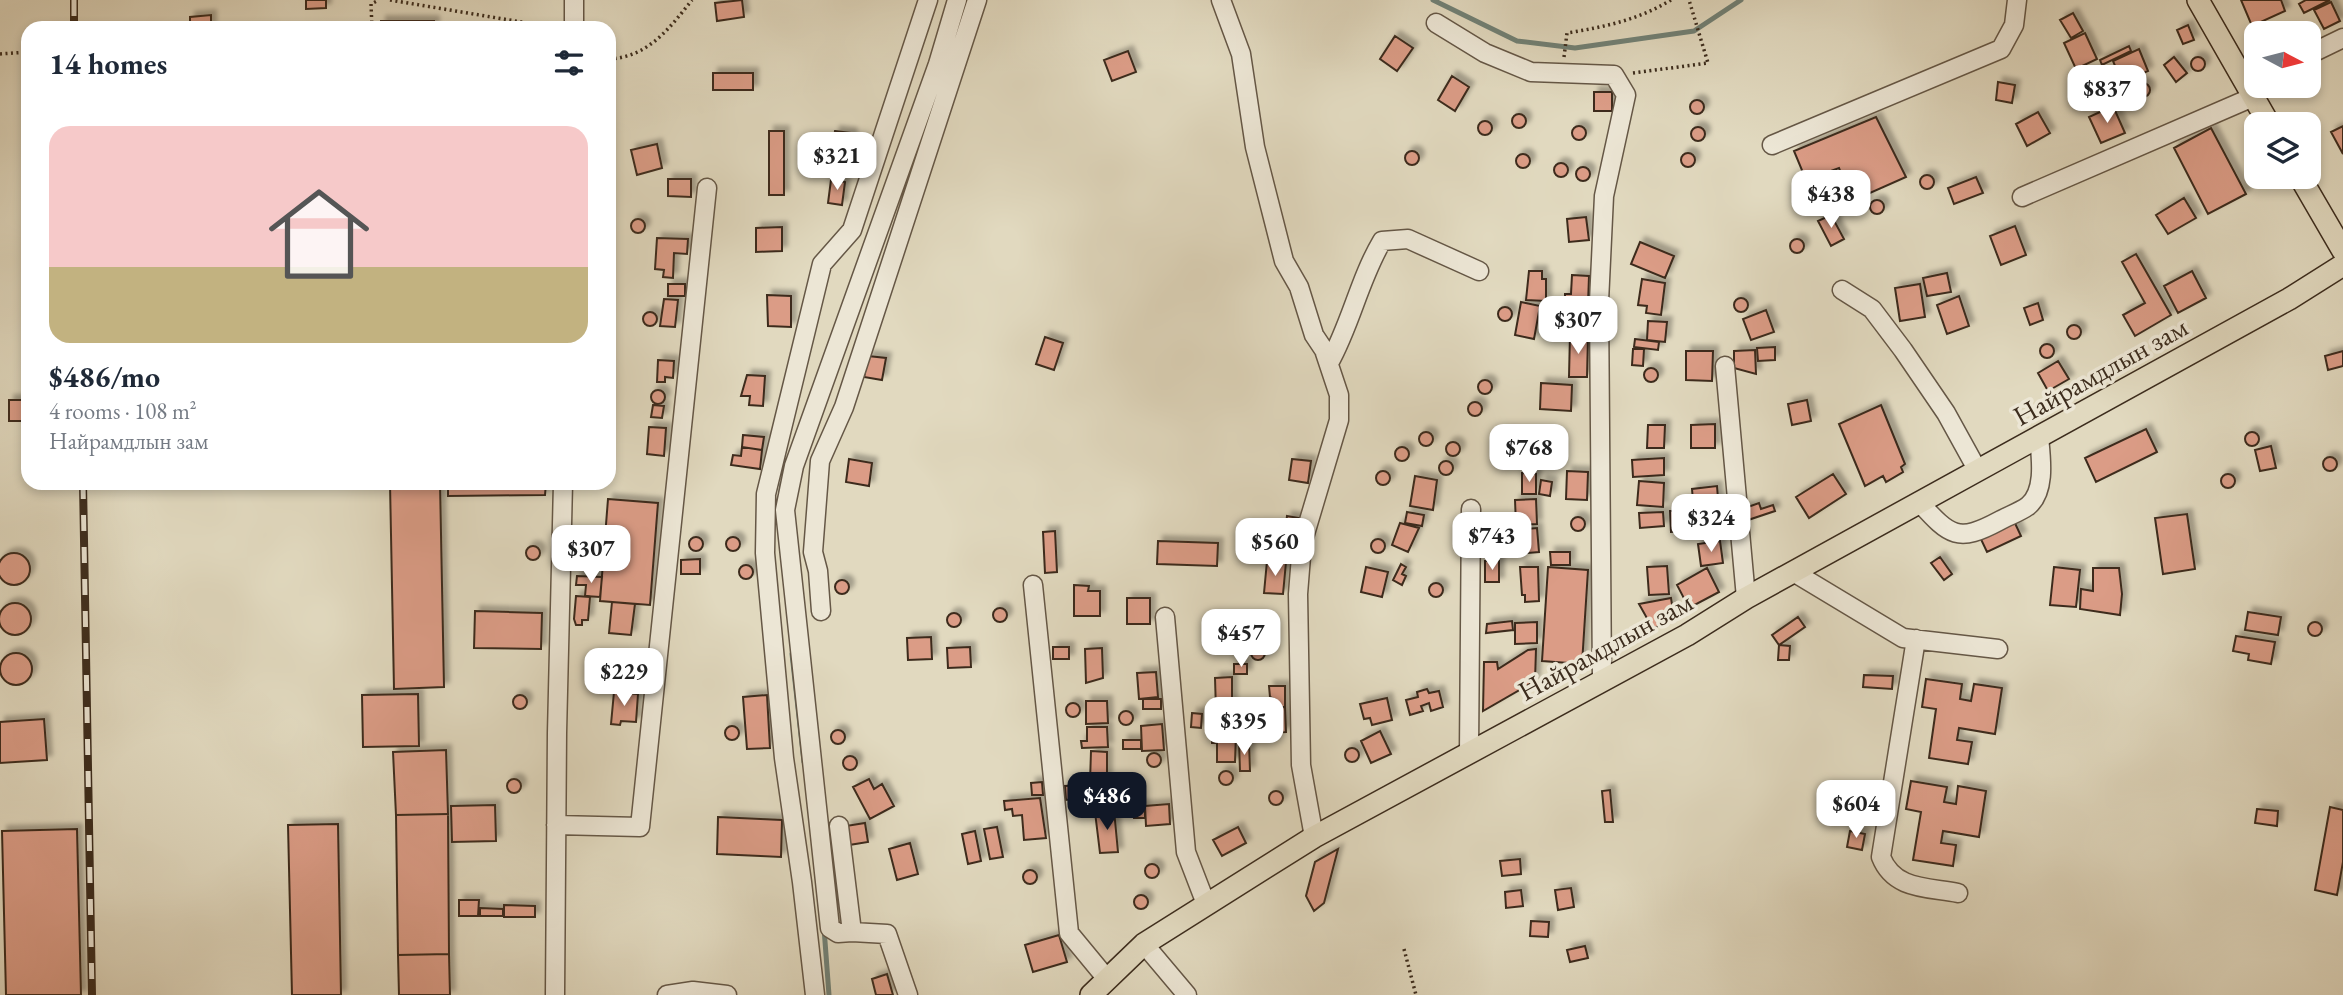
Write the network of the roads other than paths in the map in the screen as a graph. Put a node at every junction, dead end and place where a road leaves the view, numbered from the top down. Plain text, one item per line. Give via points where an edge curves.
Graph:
1 (574, 0) edge
2 (928, 0) edge
3 (957, 0) edge
4 (977, 0) edge
5 (1221, 0) edge
6 (2017, 0) edge
7 (2198, 0) edge
8 (574, 21) edge
9 (1436, 23) dead end
10 (2343, 38) edge
11 (2321, 49) edge
12 (2244, 74) edge
13 (2244, 91) edge
14 (1772, 145) dead end
15 (707, 188) dead end
16 (2307, 189) edge
17 (2022, 197) dead end
18 (2343, 251) edge
19 (2343, 265) edge
20 (1479, 271) dead end
21 (1842, 290) dead end
22 (1329, 363) junction
23 (1725, 366) dead end
24 (2039, 438) junction
25 (1978, 471) junction
26 (563, 490) edge
27 (1920, 503) junction
28 (1471, 509) dead end
29 (1795, 573) junction
30 (1033, 584) dead end
31 (1746, 598) junction
32 (821, 611) dead end
33 (1165, 617) dead end
34 (1916, 639) junction
35 (1998, 649) dead end
36 (1602, 681) junction
37 (1469, 751) junction
38 (556, 825) junction
39 (839, 826) dead end
40 (1314, 837) junction
41 (1958, 893) dead end
42 (1206, 904) junction
43 (852, 932) junction
44 (1144, 944) junction
45 (1107, 979) junction
46 (555, 995) edge
47 (667, 995) edge
48 (727, 995) edge
49 (814, 995) edge
50 (908, 995) edge
51 (1091, 995) edge
52 (1187, 995) edge

1 - 8 street
2 - 49 street via 852,230 822,264 766,494 765,553 784,758
3 - 43 street via 794,466 785,510 830,928
4 - 32 street via 844,407 820,461 813,552
5 - 22 street via 1241,54 1255,147 1284,261
6 - 14 street via 2014,25 2001,49
7 - 12 main road
9 - 36 street via 1485,53 1531,72 1614,75 1626,95 1604,196 1599,302
10 - 11 street
13 - 17 street
15 - 38 street via 640,827
16 - 18 main road
19 - 24 main road, Найрамдлын зам
20 - 22 street via 1408,239 1382,241
21 - 25 street via 1872,309 1903,349
22 - 40 street via 1339,395 1339,420 1302,544 1298,594 1301,765
23 - 31 street
24 - 25 main road, Найрамдлын зам
24 - 27 street via 2042,463 2029,505 1972,535 1939,525
25 - 27 main road, Найрамдлын зам
26 - 38 street
27 - 29 main road, Найрамдлын зам
28 - 37 street
29 - 31 main road, Найрамдлын зам
29 - 34 street via 1903,638
30 - 45 street via 1069,933
31 - 36 main road, Найрамдлын зам
33 - 42 street via 1186,852
34 - 35 street
34 - 41 street via 1881,857 1898,881
36 - 37 main road, Найрамдлын зам
37 - 40 main road, Найрамдлын зам
38 - 46 street
39 - 43 street
40 - 42 main road, Найрамдлын зам
42 - 44 main road, Найрамдлын зам
43 - 50 street via 887,934
44 - 45 main road, Найрамдлын зам
44 - 52 street
45 - 51 main road, Найрамдлын зам
47 - 48 street via 693,990

